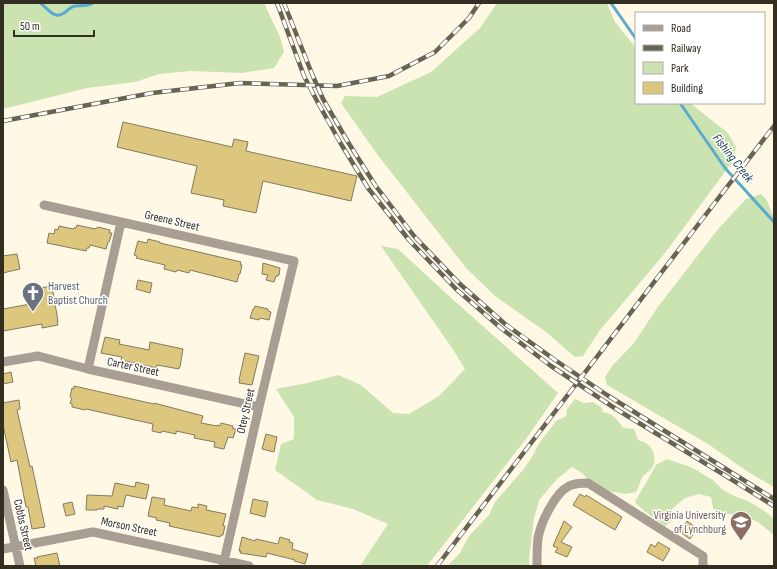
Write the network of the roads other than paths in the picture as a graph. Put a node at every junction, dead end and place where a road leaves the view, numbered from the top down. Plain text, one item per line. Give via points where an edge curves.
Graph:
1 (44, 205) dead end
2 (121, 222) junction
3 (294, 261) joint
4 (3, 362) edge
5 (88, 369) junction
6 (258, 407) junction
7 (3, 490) edge
8 (16, 547) junction
9 (3, 549) edge
10 (224, 563) edge
11 (20, 566) edge
12 (249, 566) edge
13 (537, 566) edge
14 (703, 566) edge

1 - 2 street, Greene Street
2 - 3 street, Greene Street
2 - 5 street
3 - 6 street, Otey Street
4 - 5 street, Carter Street via 38,356
5 - 6 street, Carter Street
6 - 10 street, Otey Street
7 - 8 street, Cobbs Street
8 - 9 street, Morson Street
8 - 10 street, Morson Street via 93,532
8 - 11 street, Cobbs Street
10 - 12 street, Morson Street
13 - 14 street via 538,538 544,518 560,493 569,486 588,483 703,556

